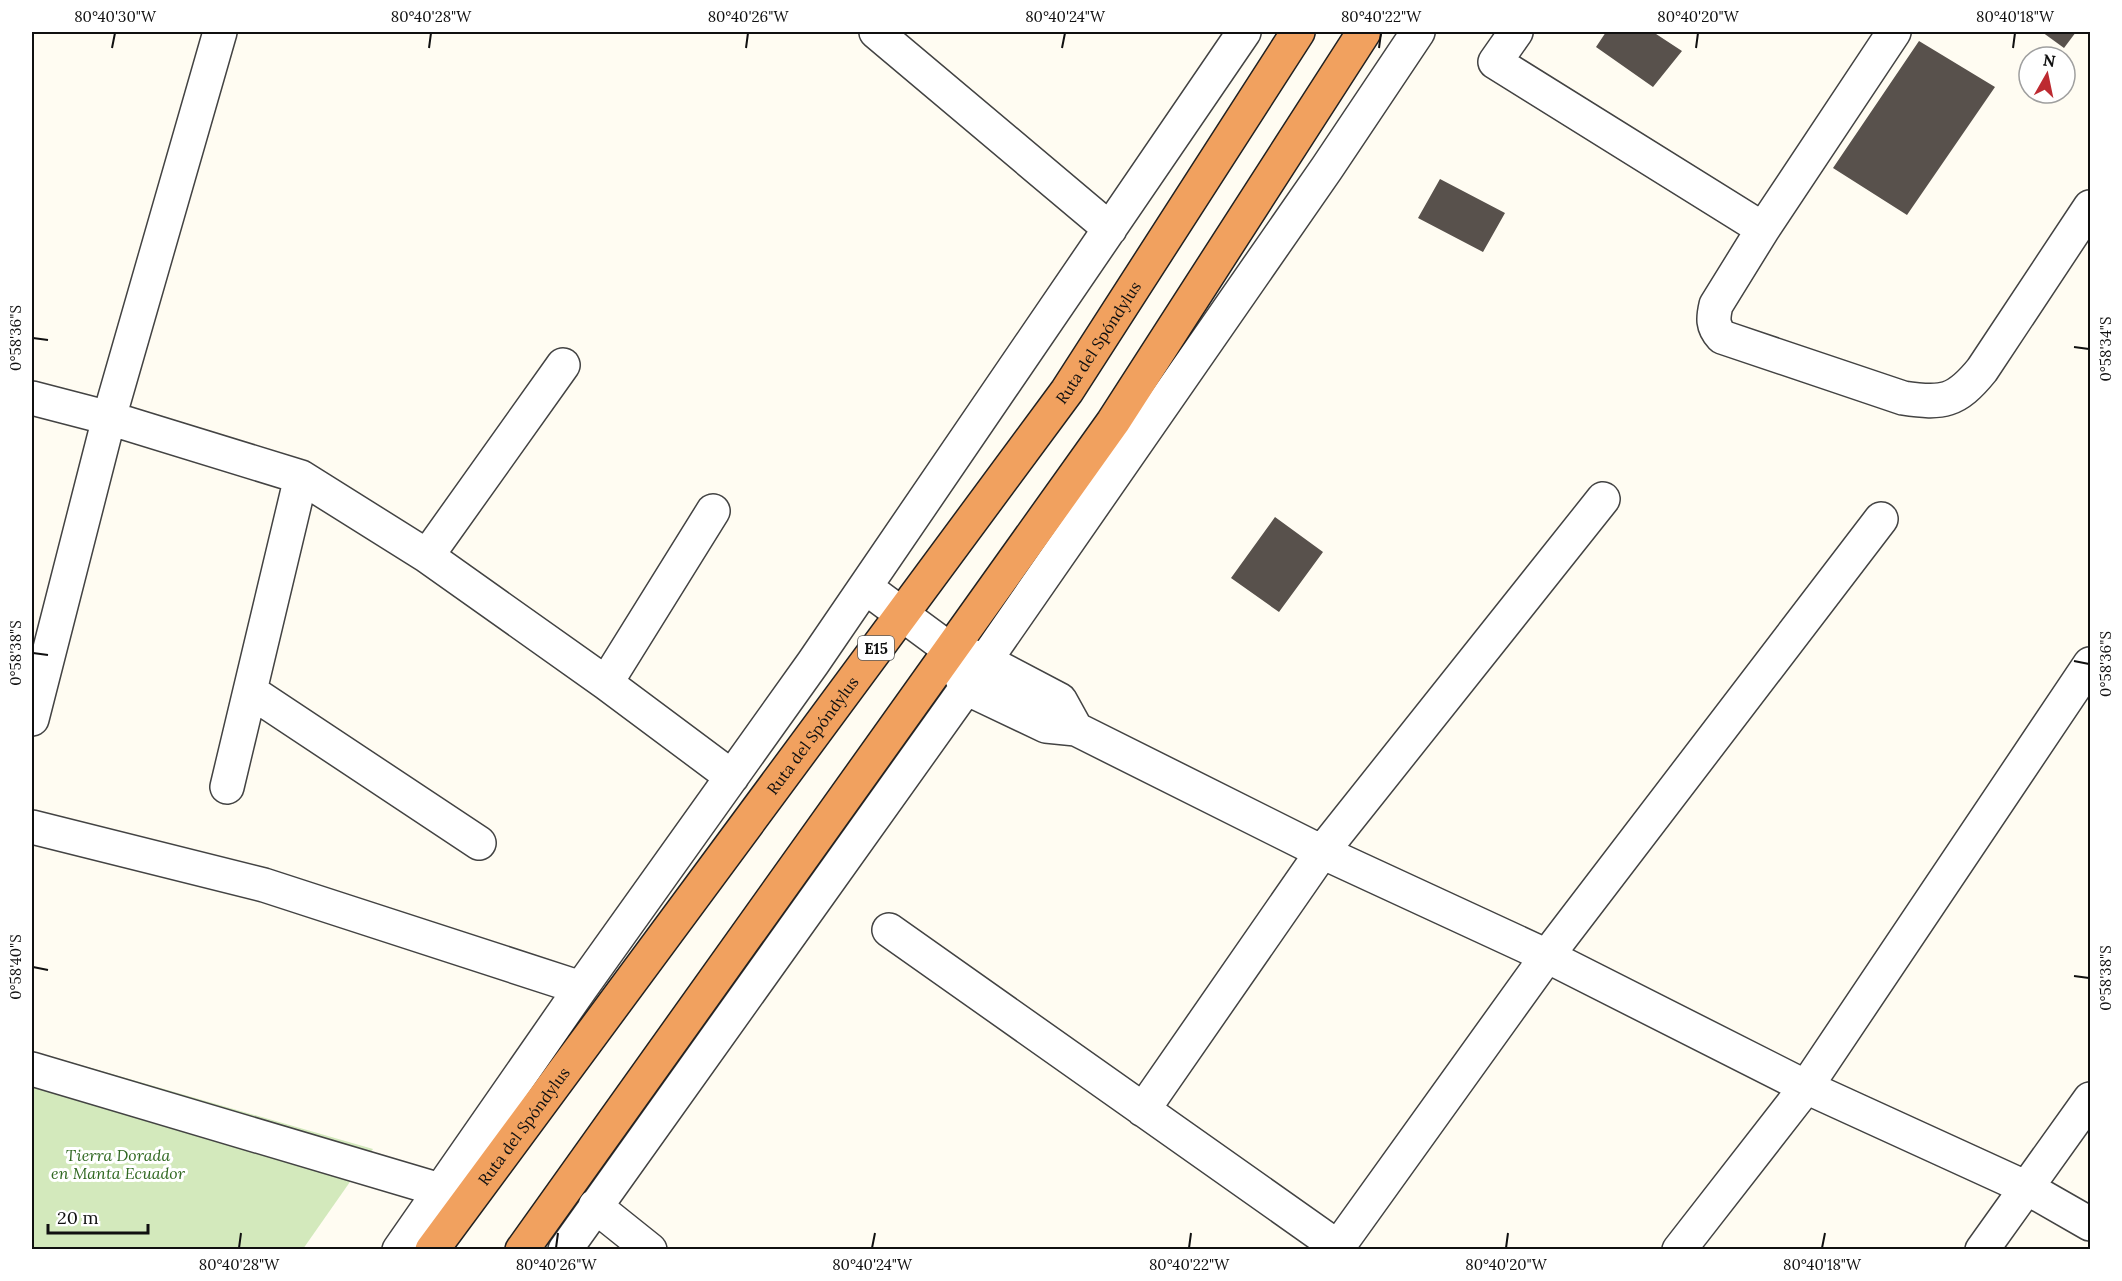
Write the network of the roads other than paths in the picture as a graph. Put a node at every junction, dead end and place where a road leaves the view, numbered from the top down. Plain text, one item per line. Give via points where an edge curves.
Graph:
1 (220, 32) edge
2 (876, 32) edge
3 (1245, 32) edge
4 (1298, 32) edge
5 (1364, 32) edge
6 (1418, 32) edge
7 (1516, 32) edge
8 (1894, 32) edge
9 (2091, 207) edge
10 (1763, 229) junction
11 (1110, 230) junction
12 (563, 365) dead end
13 (32, 398) edge
14 (109, 418) junction
15 (302, 477) junction
16 (1603, 499) dead end
17 (713, 511) dead end
18 (1881, 519) dead end
19 (427, 556) junction
20 (865, 587) junction
21 (902, 614) junction
22 (949, 649) junction
23 (984, 660) junction
24 (2091, 664) edge
25 (606, 683) junction
26 (966, 688) junction
27 (250, 691) junction
28 (32, 719) edge
29 (1076, 729) junction
30 (732, 777) junction
31 (227, 787) dead end
32 (32, 827) edge
33 (479, 843) dead end
34 (1322, 852) junction
35 (889, 930) dead end
36 (1548, 956) junction
37 (581, 988) junction
38 (32, 1069) edge
39 (1806, 1087) junction
40 (2091, 1099) edge
41 (1143, 1110) junction
42 (2027, 1188) junction
43 (440, 1190) junction
44 (595, 1206) junction
45 (2091, 1224) edge
46 (1340, 1248) edge
47 (399, 1250) edge
48 (432, 1250) edge
49 (522, 1250) edge
50 (566, 1250) edge
51 (650, 1250) edge
52 (1679, 1250) edge
53 (1982, 1250) edge

1 - 14 street
2 - 11 street
3 - 11 street
4 - 21 highway, Ruta del Spóndylus / E15 via 1067,391
5 - 22 highway via 1113,422
6 - 23 street via 1321,178
7 - 10 street via 1495,62
8 - 10 street
9 - 10 street via 1982,370 1968,387 1947,400 1903,398 1722,337 1714,328 1716,304
11 - 20 street
12 - 19 street
13 - 14 street
14 - 15 street
14 - 28 street
15 - 19 street
15 - 27 street
16 - 34 street
17 - 25 street
18 - 36 street
19 - 25 street
20 - 21 street
20 - 30 street
21 - 22 street
21 - 48 highway, Ruta del Spóndylus / E15
22 - 23 street
22 - 26 street
22 - 49 highway
23 - 26 street
23 - 29 street via 1060,700
24 - 39 street
25 - 30 street
26 - 29 street via 1046,726
26 - 44 street
27 - 31 street
27 - 33 street
29 - 34 street
30 - 37 street
32 - 37 street via 264,885
34 - 36 street
34 - 41 street
35 - 41 street
36 - 39 street
36 - 46 street
37 - 43 street
38 - 43 street
39 - 42 street
39 - 52 street
40 - 42 street
41 - 46 street
42 - 45 street
42 - 53 street
43 - 47 street
44 - 50 street
44 - 51 street

